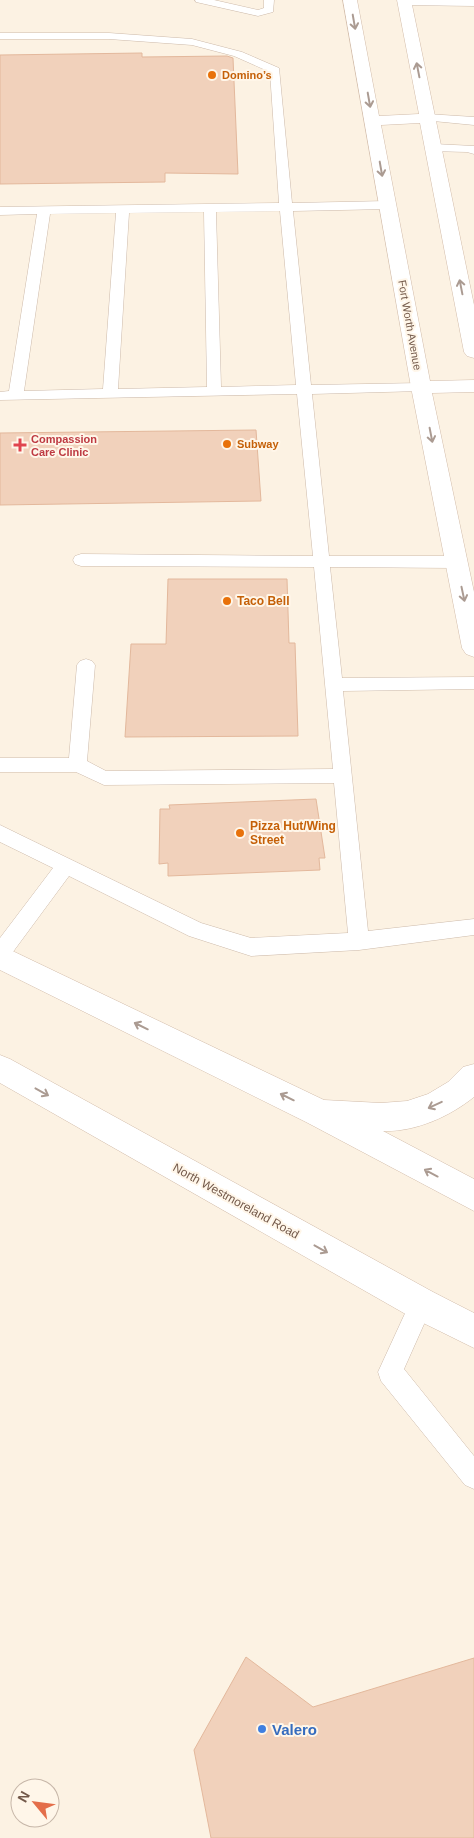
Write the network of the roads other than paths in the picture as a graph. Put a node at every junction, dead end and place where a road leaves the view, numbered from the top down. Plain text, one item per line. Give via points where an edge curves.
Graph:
1 (200, 0) edge
2 (269, 0) edge
3 (350, 0) edge
4 (469, 0) edge
5 (404, 1) edge
6 (0, 36) edge
7 (427, 118) junction
8 (372, 121) junction
9 (474, 121) edge
10 (434, 148) junction
11 (474, 150) edge
12 (388, 205) junction
13 (210, 207) junction
14 (286, 207) junction
15 (123, 208) junction
16 (0, 210) edge
17 (44, 210) junction
18 (474, 352) edge
19 (474, 386) edge
20 (421, 387) junction
21 (304, 389) junction
22 (214, 391) junction
23 (110, 394) junction
24 (16, 395) junction
25 (0, 396) edge
26 (80, 560) dead end
27 (456, 562) junction
28 (322, 563) junction
29 (474, 648) edge
30 (86, 665) dead end
31 (474, 683) edge
32 (334, 685) junction
33 (78, 764) junction
34 (0, 765) edge
35 (343, 776) junction
36 (0, 833) edge
37 (66, 866) junction
38 (474, 927) edge
39 (359, 941) junction
40 (0, 956) edge
41 (0, 1068) edge
42 (474, 1077) edge
43 (317, 1112) junction
44 (474, 1196) edge
45 (421, 1304) junction
46 (474, 1331) edge
47 (474, 1476) edge

1 - 2 lane via 258,13 269,10
3 -> 8 main road, Fort Worth Avenue
4 - 5 lane via 470,4
7 -> 5 main road
6 - 14 lane via 109,36 192,42 238,54 275,70
7 - 8 main road
7 - 9 lane
7 - 10 main road
8 -> 12 main road, Fort Worth Avenue
10 - 11 lane
18 -> 10 main road
12 - 14 lane
12 - 20 main road, Fort Worth Avenue
13 - 14 lane
13 - 15 lane
13 - 22 lane
14 - 21 lane
15 - 17 lane
15 - 23 lane
16 - 17 lane
17 - 24 lane
19 - 20 main road
20 - 21 lane
20 -> 27 main road, Fort Worth Avenue
21 - 22 lane
21 - 28 lane
22 - 23 lane
23 - 24 lane
24 - 25 lane
26 - 28 lane
27 - 28 lane
27 -> 29 main road, Fort Worth Avenue
28 - 32 lane
30 - 33 lane
31 - 32 lane
32 - 35 lane
33 - 34 lane
33 - 35 lane via 104,778
35 - 39 lane
36 - 37 lane
37 - 39 lane via 196,930 251,947
37 - 40 lane
38 - 39 lane
43 -> 40 main road
41 -> 45 main road, North Westmoreland Road
42 -> 43 main road via 456,1094 428,1108 397,1117
44 -> 43 main road
45 - 46 main road, North Westmoreland Road
45 - 47 lane via 390,1372

